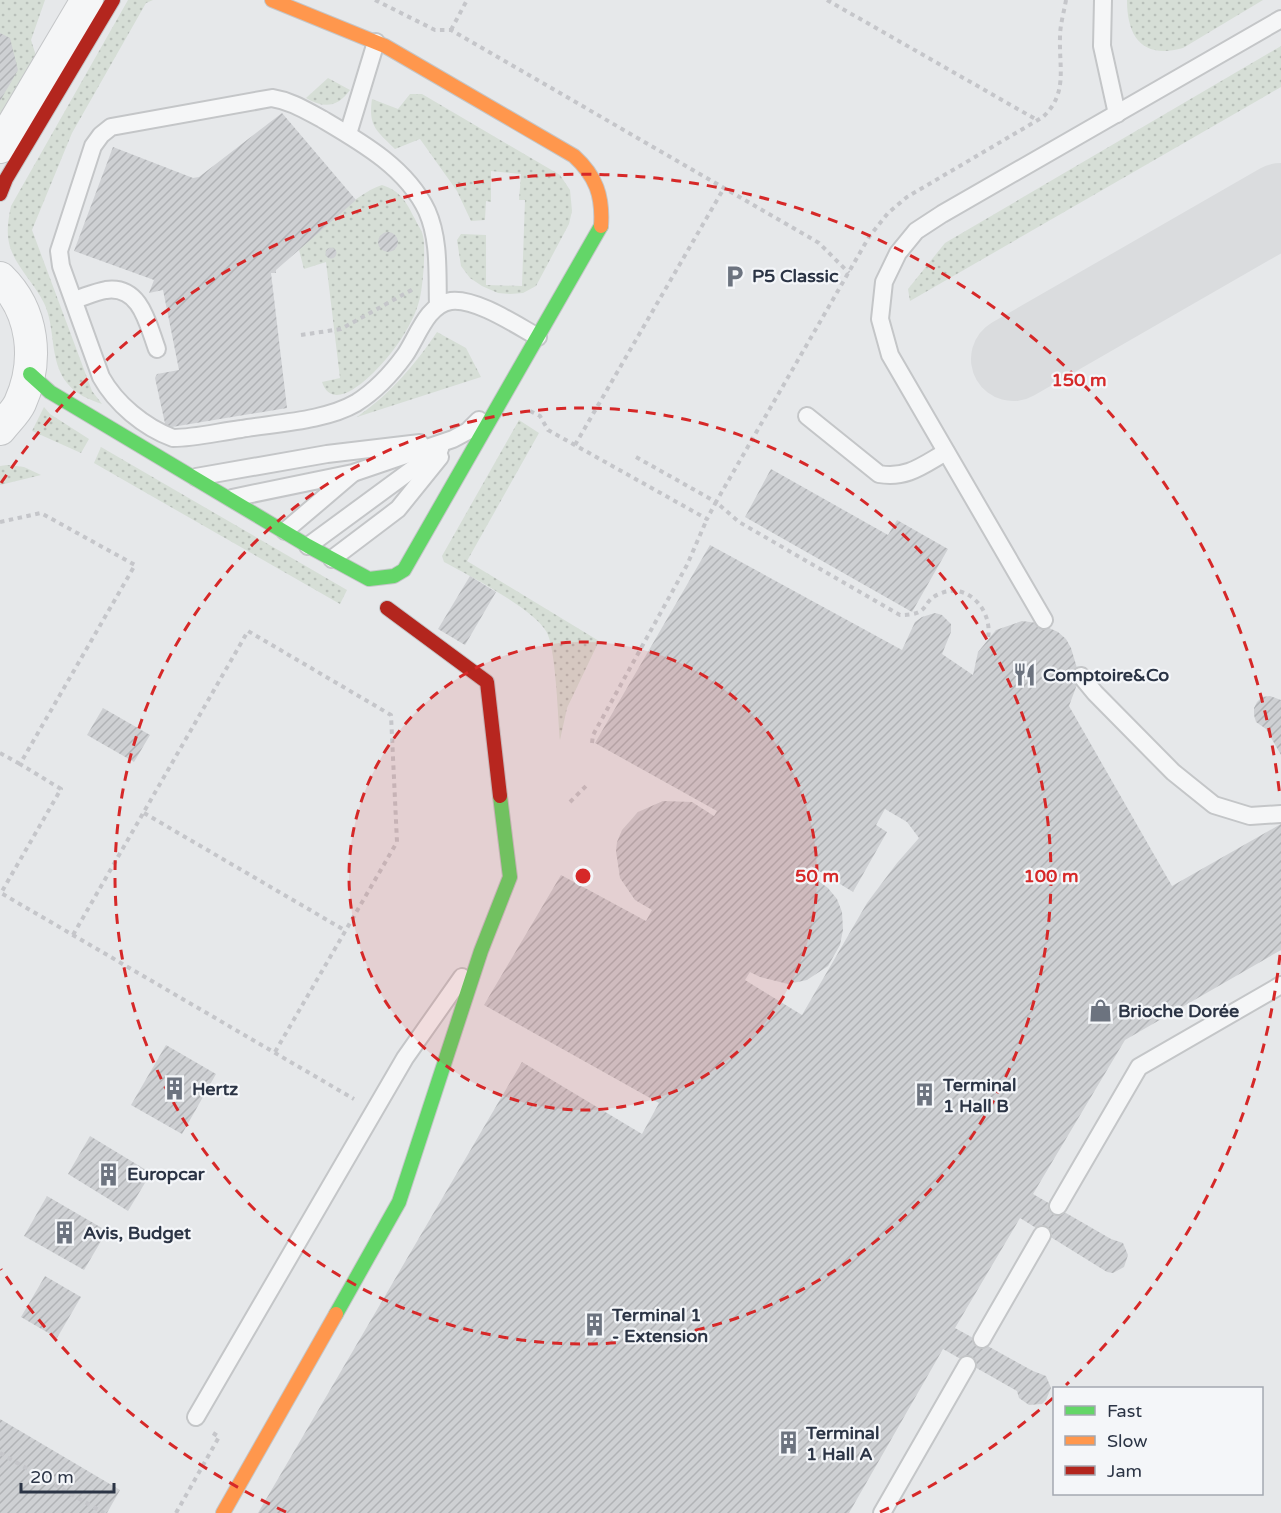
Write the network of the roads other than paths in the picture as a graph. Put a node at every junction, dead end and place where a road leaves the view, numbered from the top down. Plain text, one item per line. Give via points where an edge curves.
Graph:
1 (87, 0) edge
2 (113, 0) edge
3 (272, 0) edge
4 (1103, 0) edge
5 (71, 14) edge
6 (1281, 19) edge
7 (376, 42) junction
8 (1117, 114) junction
9 (348, 134) junction
10 (0, 147) edge
11 (0, 194) edge
12 (1, 276) edge
13 (74, 300) junction
14 (438, 306) junction
15 (538, 337) junction
16 (157, 349) dead end
17 (30, 374) junction
18 (504, 397) junction
19 (807, 416) dead end
20 (0, 429) edge
21 (453, 440) junction
22 (946, 452) junction
23 (353, 473) junction
24 (194, 478) junction
25 (229, 499) junction
26 (285, 531) junction
27 (308, 546) junction
28 (332, 559) junction
29 (387, 608) dead end
30 (1044, 620) dead end
31 (1081, 676) dead end
32 (1281, 814) edge
33 (481, 951) junction
34 (1281, 985) edge
35 (1058, 1206) dead end
36 (1042, 1235) dead end
37 (982, 1339) dead end
38 (967, 1365) dead end
39 (201, 1424) road end
40 (223, 1513) edge
41 (882, 1513) edge

1 - 5 street
2 - 11 street
3 - 7 street
4 - 8 lane via 1102,46
5 - 10 street
6 - 8 lane
7 - 9 lane
7 - 15 street via 574,156 587,166 597,184 603,205 601,226
8 - 22 lane via 942,214 916,231 898,253 884,282 880,319 890,355
9 - 13 lane via 287,100 272,98 111,127 93,146 59,251
9 - 14 lane via 375,152 413,187 427,211 434,231
12 - 17 street via 22,307 32,340
13 - 14 lane via 110,393 123,407 173,438 313,417 356,403 382,382
13 - 16 lane via 106,290 130,295 140,304
14 - 15 lane via 464,301
15 - 18 street
17 - 20 street via 19,405
17 - 24 street via 50,392
18 - 21 lane
18 - 28 street via 404,570 394,576 369,579
19 - 22 lane via 879,474 905,474
21 - 23 lane
21 - 24 lane via 327,454
21 - 27 lane
21 - 28 lane via 398,509
22 - 30 lane
23 - 25 lane
23 - 26 lane
24 - 25 street
25 - 26 street
26 - 27 street
27 - 28 street
29 - 33 street via 487,682 510,877
31 - 32 lane via 1173,772 1214,805 1250,816
33 - 39 lane via 405,1058
33 - 40 street via 399,1202
34 - 35 lane via 1139,1067
36 - 37 lane
38 - 41 lane

